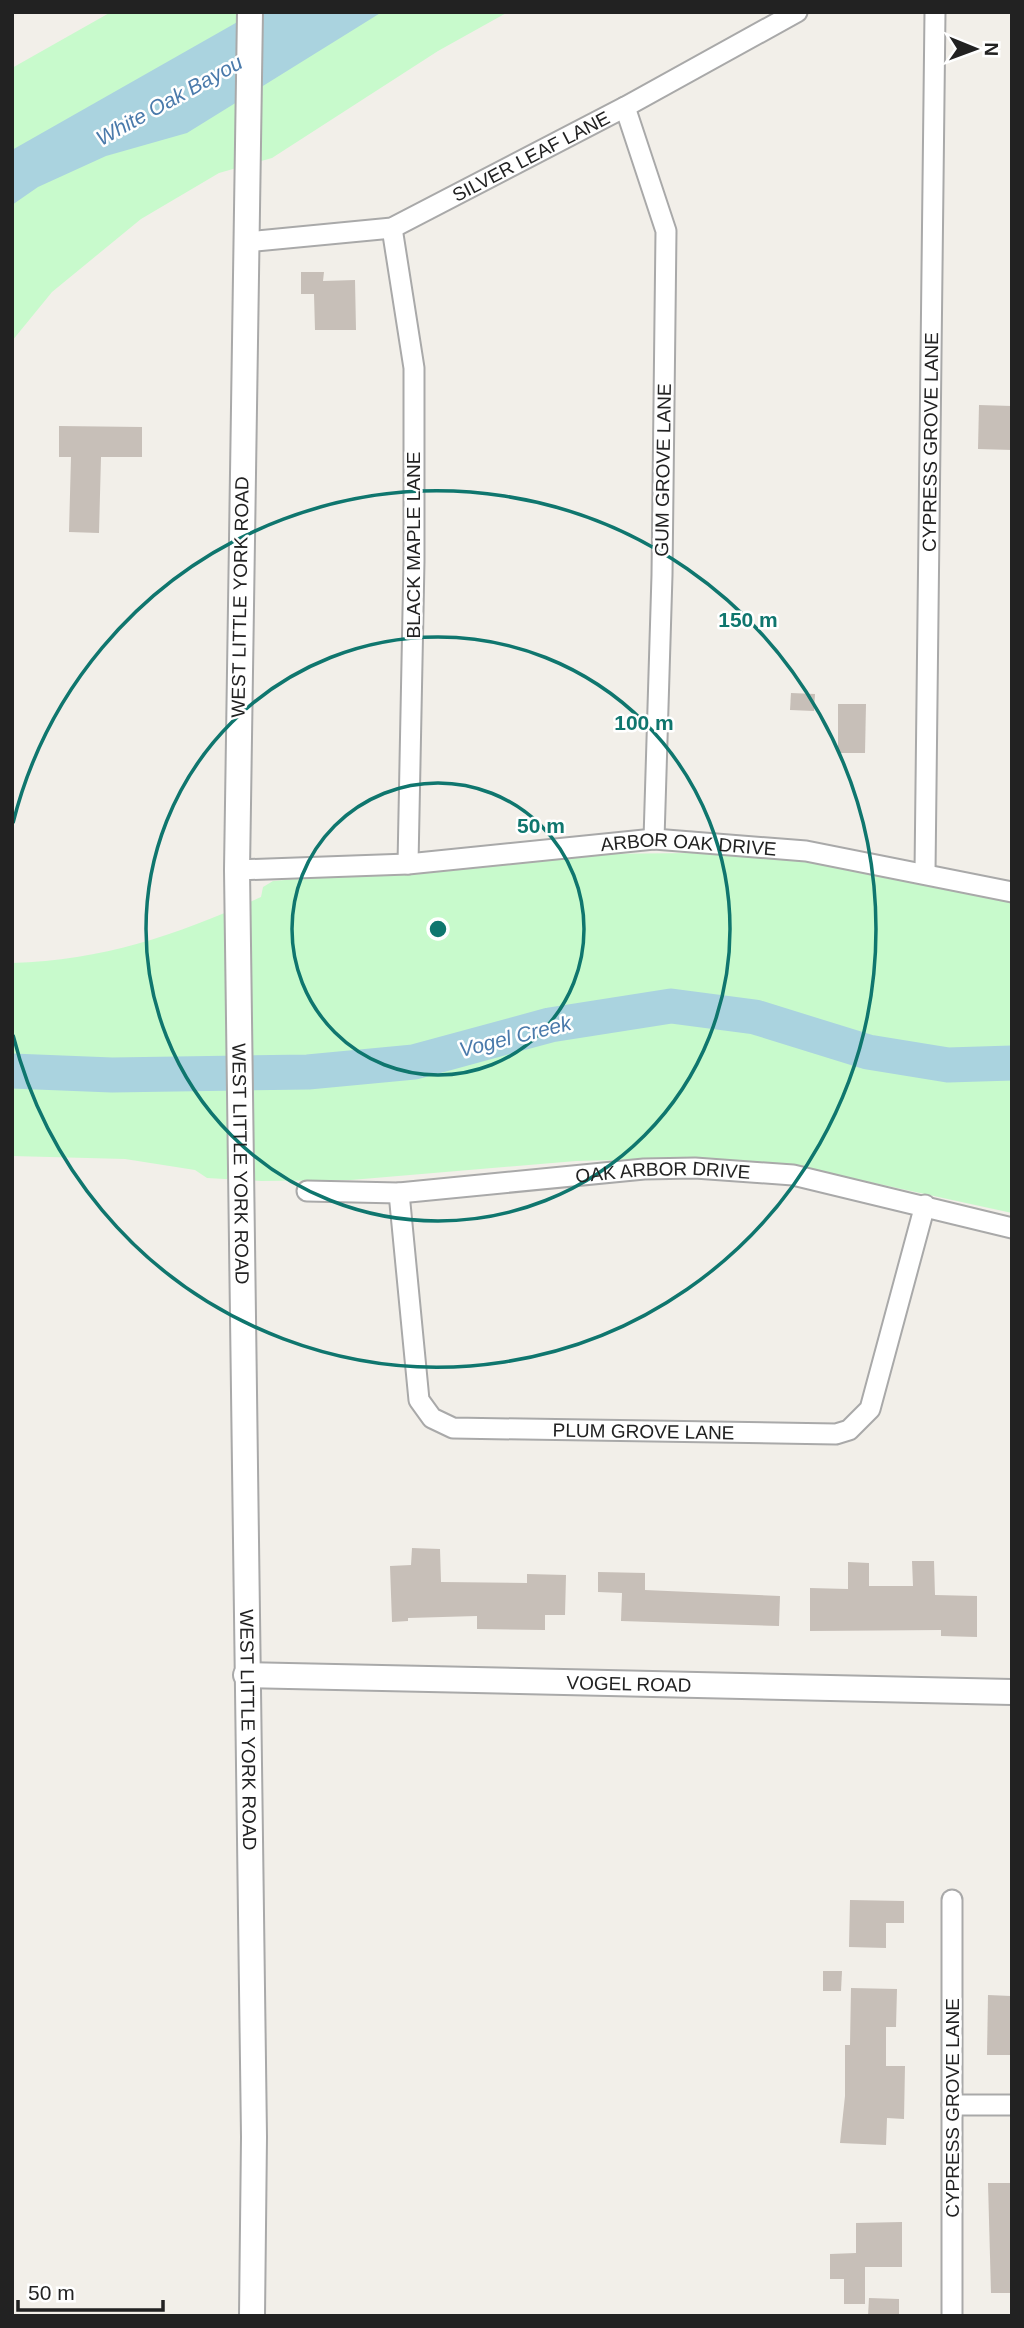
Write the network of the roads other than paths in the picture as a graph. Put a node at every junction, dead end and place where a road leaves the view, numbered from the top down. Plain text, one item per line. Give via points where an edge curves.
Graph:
1 (250, 12) edge
2 (797, 12) edge
3 (934, 12) edge
4 (625, 107) junction
5 (393, 228) junction
6 (246, 242) junction
7 (654, 839) junction
8 (408, 864) junction
9 (237, 870) junction
10 (925, 872) junction
11 (1012, 891) edge
12 (307, 1191) dead end
13 (399, 1193) junction
14 (925, 1205) junction
15 (1012, 1228) edge
16 (246, 1675) junction
17 (1012, 1692) edge
18 (952, 1900) dead end
19 (952, 2105) junction
20 (1012, 2105) edge
21 (252, 2316) edge
22 (953, 2316) edge

1 - 6 street, WEST LITTLE YORK ROAD
2 - 4 street, SILVER LEAF LANE
3 - 10 street, CYPRESS GROVE LANE
4 - 5 street, SILVER LEAF LANE
4 - 7 street, GUM GROVE LANE via 666,231
5 - 6 street, SILVER LEAF LANE
5 - 8 street, BLACK MAPLE LANE via 414,368
6 - 9 street, WEST LITTLE YORK ROAD
7 - 8 street, ARBOR OAK DRIVE
7 - 10 street, ARBOR OAK DRIVE via 806,850
8 - 9 street, ARBOR OAK DRIVE
9 - 16 street, WEST LITTLE YORK ROAD
10 - 11 street, ARBOR OAK DRIVE
12 - 13 street, OAK ARBOR DRIVE
13 - 14 street, OAK ARBOR DRIVE via 695,1168 793,1175
13 - 14 street, PLUM GROVE LANE via 419,1399 432,1418 453,1428 836,1434 849,1430 870,1409
14 - 15 street, OAK ARBOR DRIVE
16 - 17 street, VOGEL ROAD
16 - 21 street, WEST LITTLE YORK ROAD via 254,2137
18 - 19 street, CYPRESS GROVE LANE
19 - 20 street
19 - 22 street, CYPRESS GROVE LANE

